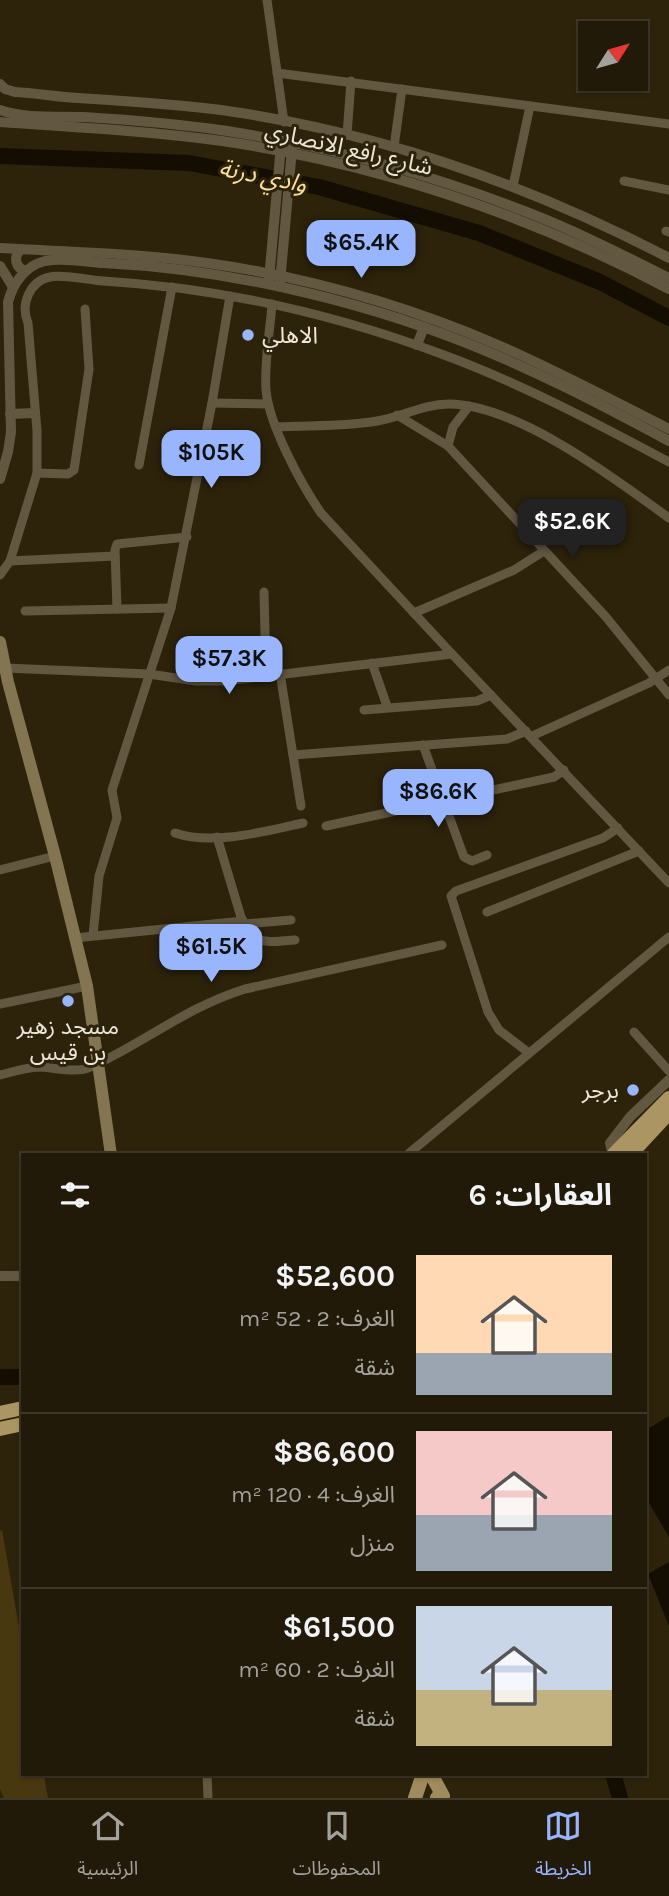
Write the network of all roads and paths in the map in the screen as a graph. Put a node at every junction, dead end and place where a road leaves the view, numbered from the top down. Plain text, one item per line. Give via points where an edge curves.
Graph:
1 (267, 0) edge
2 (277, 73) junction
3 (351, 81) junction
4 (0, 84) edge
5 (402, 89) junction
6 (0, 92) edge
7 (46, 96) junction
8 (530, 106) junction
9 (0, 110) edge
10 (284, 121) junction
11 (0, 122) edge
12 (669, 124) edge
13 (347, 135) junction
14 (394, 147) junction
15 (286, 152) junction
16 (624, 181) dead end
17 (513, 186) junction
18 (669, 190) edge
19 (635, 240) junction
20 (0, 248) edge
21 (22, 249) junction
22 (630, 258) junction
23 (669, 258) edge
24 (0, 266) edge
25 (26, 271) junction
26 (275, 276) junction
27 (669, 278) edge
28 (13, 287) junction
29 (172, 287) junction
30 (669, 289) edge
31 (230, 296) junction
32 (272, 304) junction
33 (85, 309) dead end
34 (424, 327) junction
35 (417, 345) junction
36 (212, 403) junction
37 (268, 404) junction
38 (469, 406) junction
39 (35, 413) junction
40 (10, 414) junction
41 (397, 415) junction
42 (276, 427) junction
43 (669, 429) edge
44 (669, 441) edge
45 (448, 446) junction
46 (669, 462) edge
47 (139, 465) dead end
48 (37, 473) junction
49 (0, 479) edge
50 (669, 518) edge
51 (187, 537) junction
52 (544, 551) junction
53 (115, 556) junction
54 (10, 561) junction
55 (0, 575) edge
56 (264, 592) dead end
57 (171, 608) junction
58 (117, 609) junction
59 (25, 611) dead end
60 (414, 613) junction
61 (0, 642) edge
62 (452, 654) junction
63 (372, 663) junction
64 (5, 668) junction
65 (669, 670) edge
66 (280, 673) junction
67 (149, 674) junction
68 (266, 676) junction
69 (657, 679) junction
70 (4, 683) edge
71 (491, 695) junction
72 (669, 695) edge
73 (387, 706) junction
74 (364, 710) dead end
75 (529, 734) junction
76 (423, 745) junction
77 (293, 755) junction
78 (564, 770) junction
79 (443, 801) junction
80 (301, 806) dead end
81 (303, 823) dead end
82 (326, 826) dead end
83 (618, 828) junction
84 (175, 833) dead end
85 (217, 837) junction
86 (639, 851) junction
87 (487, 855) dead end
88 (55, 856) junction
89 (0, 870) edge
90 (668, 880) edge
91 (487, 912) dead end
92 (291, 920) dead end
93 (244, 923) junction
94 (93, 934) junction
95 (669, 937) edge
96 (75, 938) junction
97 (295, 940) dead end
98 (442, 945) dead end
99 (87, 986) junction
100 (0, 1004) edge
101 (634, 1032) dead end
102 (529, 1054) junction
103 (96, 1064) junction
104 (669, 1071) edge
105 (0, 1075) edge
106 (669, 1080) edge
107 (669, 1098) edge
108 (669, 1113) edge
109 (111, 1153) edge
110 (409, 1153) edge
111 (612, 1153) edge
112 (615, 1153) edge
113 (632, 1153) edge
114 (0, 1276) edge
115 (21, 1276) edge
116 (21, 1408) edge
117 (0, 1413) edge
118 (21, 1424) edge
119 (0, 1429) edge
120 (207, 1776) edge
121 (414, 1776) edge
122 (422, 1776) edge
123 (432, 1776) edge
124 (208, 1798) edge
125 (407, 1798) edge
126 (415, 1798) edge
127 (437, 1798) edge

1 - 2 street
2 - 3 street
2 - 10 street
3 - 5 street
3 - 13 street
4 - 7 street via 10,91
5 - 8 street
5 - 14 street
6 - 7 street via 15,97
7 - 10 street via 194,107
8 - 12 street
8 - 17 street
9 - 15 street via 170,124
10 - 13 street
11 - 15 street, شارع رافع الانصاري via 146,132
13 - 14 street
14 - 17 street
15 - 22 street via 372,161 466,189
15 - 26 street
15 - 30 street, شارع رافع الانصاري via 402,179 477,204 572,242
16 - 18 street
17 - 19 street
19 - 22 street
19 - 23 street
20 - 21 street
21 - 25 street via 16,262
21 - 26 street via 155,257
22 - 27 street
24 - 28 street
25 - 26 street via 53,260
25 - 28 street
26 - 34 street
26 - 43 street via 374,300 464,331
28 - 40 street via 8,302
29 - 31 street
29 - 39 street via 49,277 35,285 24,314
29 - 47 street
31 - 32 street
31 - 36 street
32 - 35 street
32 - 37 street
33 - 48 street via 89,369 74,470 68,474
34 - 35 street
34 - 44 street via 528,369
35 - 46 street via 501,378
36 - 37 street
36 - 51 street
37 - 42 street
38 - 41 street via 433,405
38 - 45 street via 453,427
38 - 50 street via 504,416 550,440
39 - 40 street
39 - 48 street
40 - 49 street via 10,443
41 - 42 street via 377,421
41 - 45 street
42 - 60 street via 321,513
45 - 52 street
48 - 54 street
51 - 53 street via 120,543
51 - 57 street
52 - 60 street via 514,570
52 - 69 street
53 - 54 street
53 - 58 street
54 - 55 street
56 - 68 street
57 - 58 street
57 - 67 street
58 - 59 street
60 - 62 street
61 - 64 main road
62 - 63 street
62 - 71 street
63 - 66 street
63 - 73 street
64 - 67 street
64 - 70 main road
65 - 69 street
66 - 68 street
66 - 77 street
67 - 68 street via 196,681
67 - 94 street via 113,790 117,818 99,876
69 - 72 street
69 - 75 street
70 - 88 main road
71 - 73 street via 477,701
71 - 75 street
73 - 74 street
75 - 76 street
75 - 78 street
76 - 77 street
76 - 79 street
77 - 80 street
78 - 79 street via 554,777
78 - 83 street
79 - 82 street
79 - 87 street via 464,857 472,861
81 - 85 street
83 - 86 street
83 - 102 street via 603,838 451,896 488,1012 499,1030
84 - 85 street
85 - 93 street
86 - 90 street
86 - 91 street
88 - 89 street
88 - 96 main road
92 - 93 street
93 - 94 street
93 - 97 street via 263,942
94 - 96 street
95 - 102 street
96 - 99 main road
98 - 103 street via 217,998
99 - 100 street
99 - 103 main road
101 - 104 street
102 - 110 street
103 - 105 street via 82,1069 35,1067
103 - 109 main road
106 - 111 street via 620,1129 610,1143
107 - 112 highway
108 - 113 highway
114 - 115 street
116 - 117 highway
118 - 119 highway
120 - 124 street
121 - 125 main road
122 - 126 main road
123 - 127 main road via 443,1796

